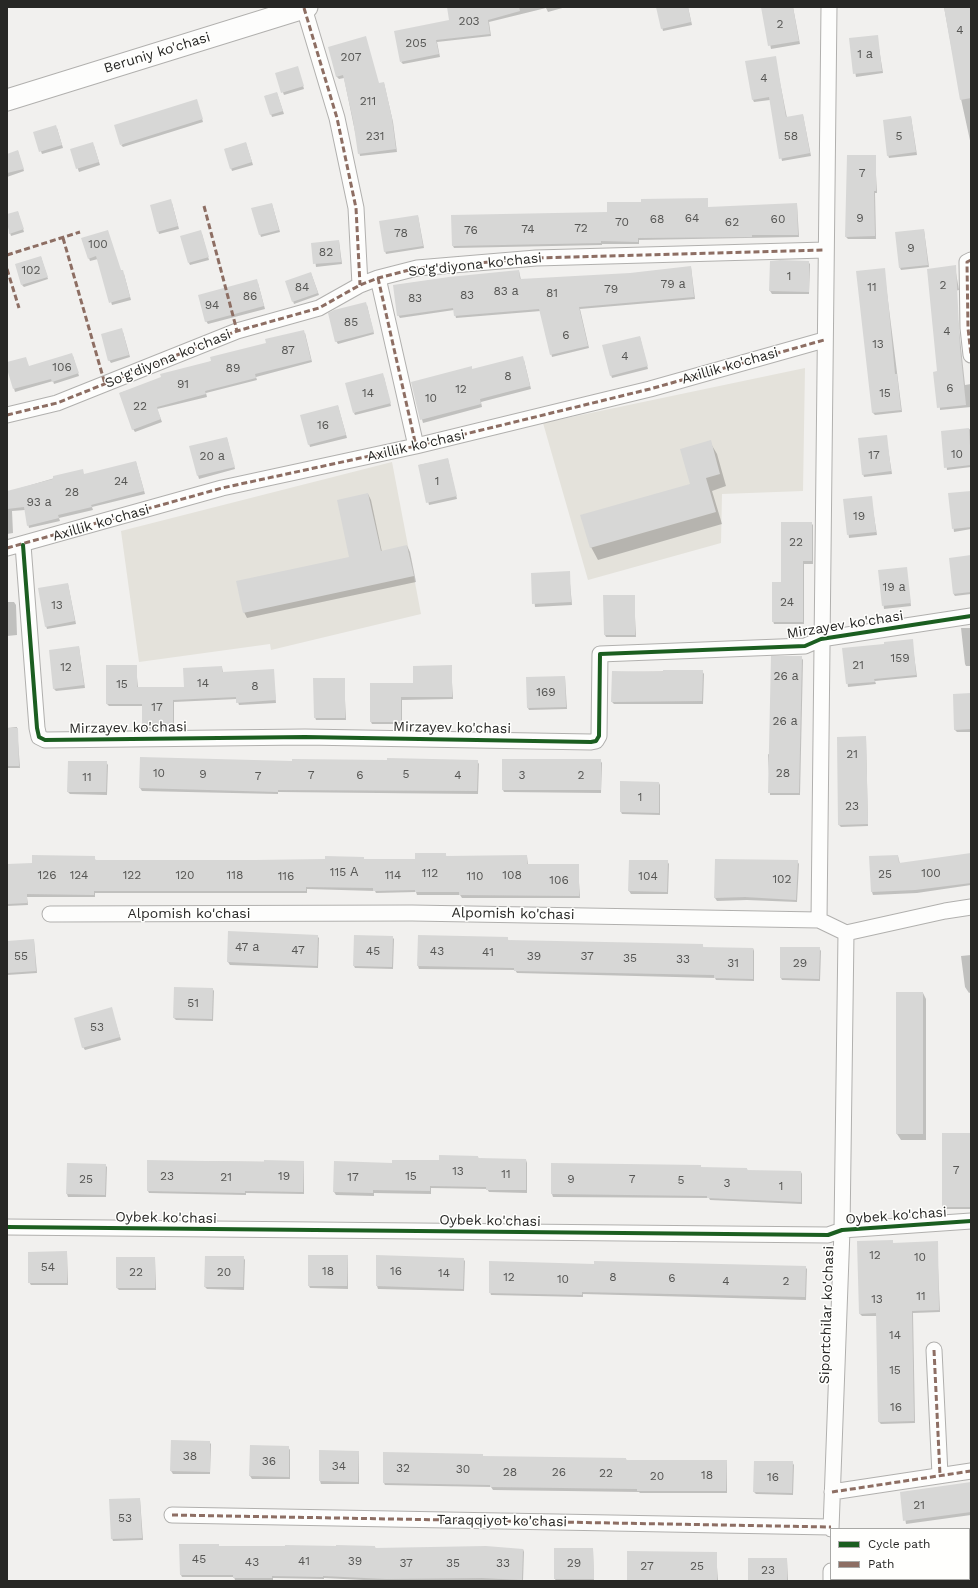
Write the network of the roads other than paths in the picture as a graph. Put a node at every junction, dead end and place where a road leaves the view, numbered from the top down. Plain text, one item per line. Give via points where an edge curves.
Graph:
1 (305, 7) edge
2 (829, 7) edge
3 (7, 100) edge
4 (825, 250) junction
5 (969, 261) edge
6 (378, 278) junction
7 (360, 285) junction
8 (824, 340) junction
9 (971, 355) edge
10 (7, 415) edge
11 (416, 446) junction
12 (23, 545) junction
13 (7, 548) edge
14 (971, 616) edge
15 (822, 639) junction
16 (971, 907) edge
17 (50, 914) dead end
18 (818, 920) junction
19 (846, 933) junction
20 (971, 1221) edge
21 (7, 1227) edge
22 (842, 1230) junction
23 (934, 1350) dead end
24 (971, 1470) edge
25 (940, 1475) junction
26 (832, 1492) junction
27 (172, 1515) dead end
28 (831, 1528) edge

1 - 3 street, Beruniy ko'chasi
1 - 7 street via 337,118 356,208
2 - 4 street
4 - 6 street, So'g'diyona ko'chasi via 536,258 417,268
4 - 8 street
5 - 9 street via 968,328
6 - 7 street, So'g'diyona ko'chasi
6 - 11 street
7 - 10 street, So'g'diyona ko'chasi via 319,308 237,331 57,403
8 - 11 street, Axillik ko'chasi via 650,389
8 - 15 street
11 - 12 street, Axillik ko'chasi via 222,488
12 - 13 street, Axillik ko'chasi
12 - 15 street, Mirzayev ko'chasi via 37,728 40,737 45,740 305,737 591,742 596,741 599,736 600,654 805,646
14 - 15 street, Mirzayev ko'chasi
15 - 18 street
16 - 19 street
17 - 18 street, Alpomish ko'chasi via 412,912
18 - 19 street, Alpomish ko'chasi
19 - 22 street, Siportchilar ko'chasi
20 - 22 street, Oybek ko'chasi
21 - 22 street, Oybek ko'chasi via 828,1235
22 - 26 street, Siportchilar ko'chasi
23 - 25 street
24 - 25 street
25 - 26 street
26 - 28 street, Siportchilar ko'chasi
27 - 28 street, Taraqqiyot ko'chasi

